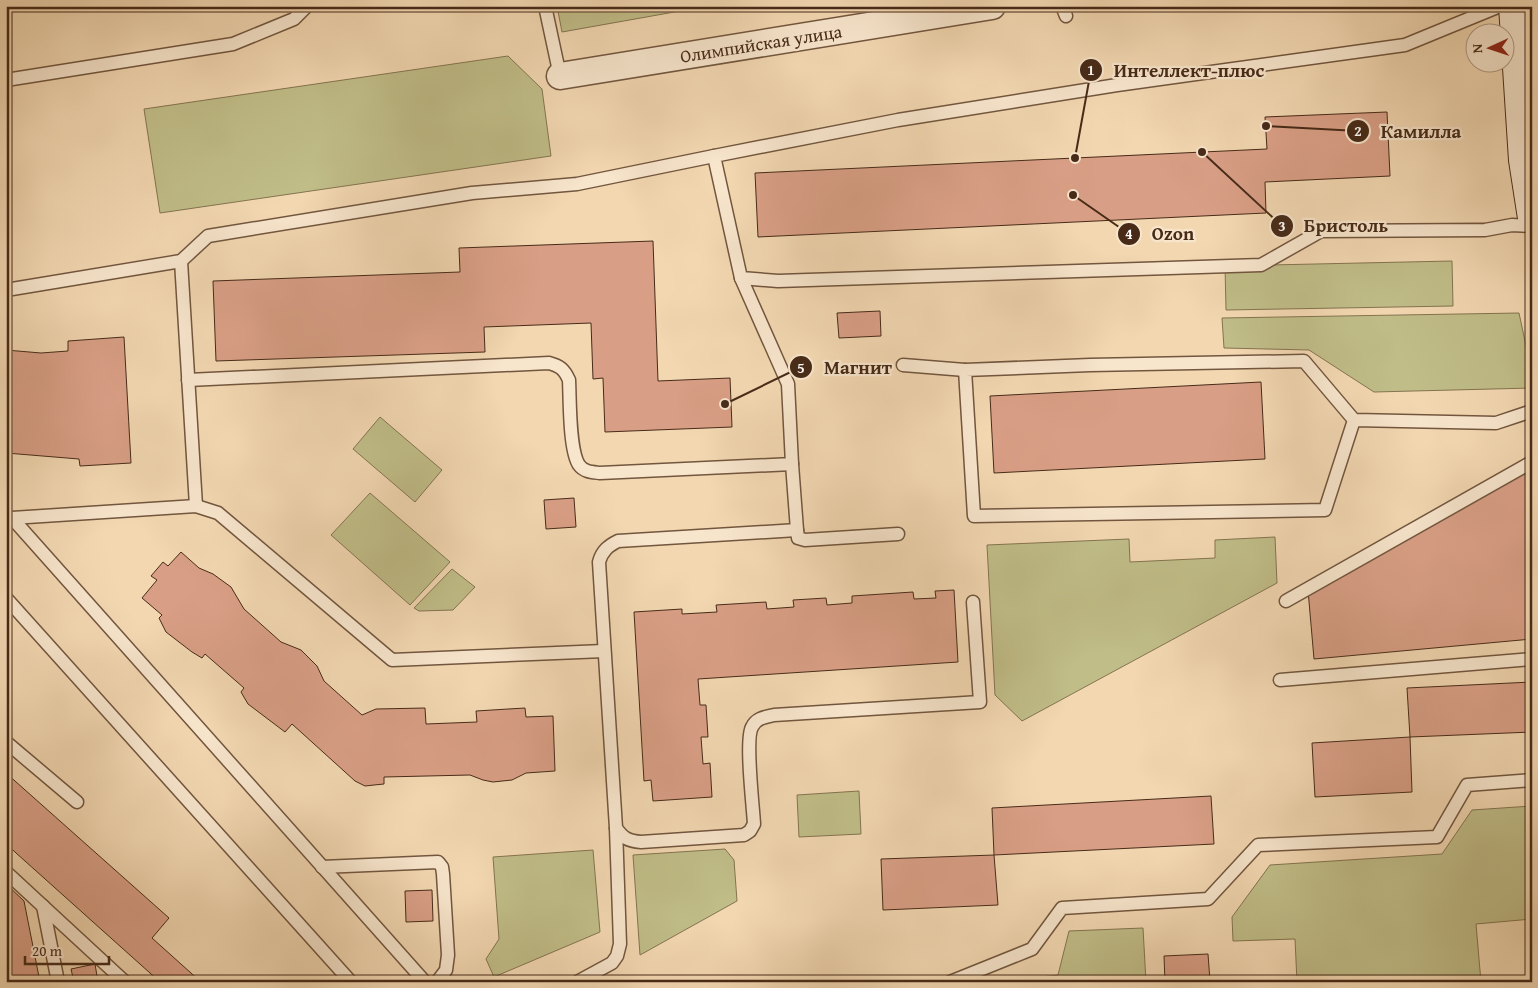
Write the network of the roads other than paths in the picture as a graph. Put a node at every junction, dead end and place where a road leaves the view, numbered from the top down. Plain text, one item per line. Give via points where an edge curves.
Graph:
1 (308, 6) edge
2 (545, 6) edge
3 (992, 6) edge
4 (1500, 6) edge
5 (1513, 6) edge
6 (560, 76) joint
7 (6, 80) edge
8 (714, 156) junction
9 (1532, 218) edge
10 (1532, 226) edge
11 (181, 261) junction
12 (741, 278) junction
13 (6, 290) edge
14 (903, 365) dead end
15 (964, 370) junction
16 (188, 380) junction
17 (1532, 411) edge
18 (1354, 420) junction
19 (1532, 462) edge
20 (792, 464) junction
21 (196, 506) junction
22 (9, 519) edge
23 (796, 530) junction
24 (898, 534) dead end
25 (6, 598) edge
26 (1286, 601) dead end
27 (973, 602) dead end
28 (604, 651) junction
29 (1532, 659) edge
30 (1280, 680) dead end
31 (6, 742) edge
32 (1532, 780) edge
33 (77, 802) dead end
34 (616, 828) junction
35 (322, 867) junction
36 (6, 872) edge
37 (43, 906) junction
38 (58, 982) edge
39 (125, 982) edge
40 (351, 982) edge
41 (425, 982) edge
42 (437, 982) edge
43 (576, 982) edge
44 (950, 982) edge

1 - 7 lane via 294,19 233,44
2 - 6 lane
3 - 6 street, Олимпийская улица
4 - 8 lane via 1405,46 1117,85 898,120
5 - 9 main road via 1523,160
8 - 11 lane via 577,184 472,193 208,236
8 - 12 lane
10 - 12 lane via 1512,225 1485,230 1321,231 1260,265 778,282
11 - 13 lane
11 - 16 lane
12 - 20 lane via 788,384
14 - 15 lane
15 - 18 lane via 1304,360
15 - 18 lane via 974,516 1325,510
16 - 20 lane via 549,363 564,370 569,380 574,452 580,466 588,472
16 - 21 lane
17 - 18 lane via 1496,423
19 - 26 lane
20 - 23 lane
21 - 22 lane
21 - 28 lane via 218,513 392,660
22 - 35 lane
23 - 24 lane via 798,538 805,540
23 - 28 lane via 618,541 607,547 599,562
25 - 40 lane
27 - 34 lane via 980,702 774,714 760,718 751,728 749,743 754,824 750,831 744,835 641,842 629,841
28 - 34 lane
29 - 30 lane
31 - 33 lane
32 - 44 lane via 1467,784 1437,837 1258,845 1208,899 1062,908 1032,950
34 - 43 lane via 620,944 617,956 606,967
35 - 41 lane
35 - 42 lane via 438,862 443,874 448,956 446,970
36 - 37 lane
37 - 38 lane
37 - 39 lane

